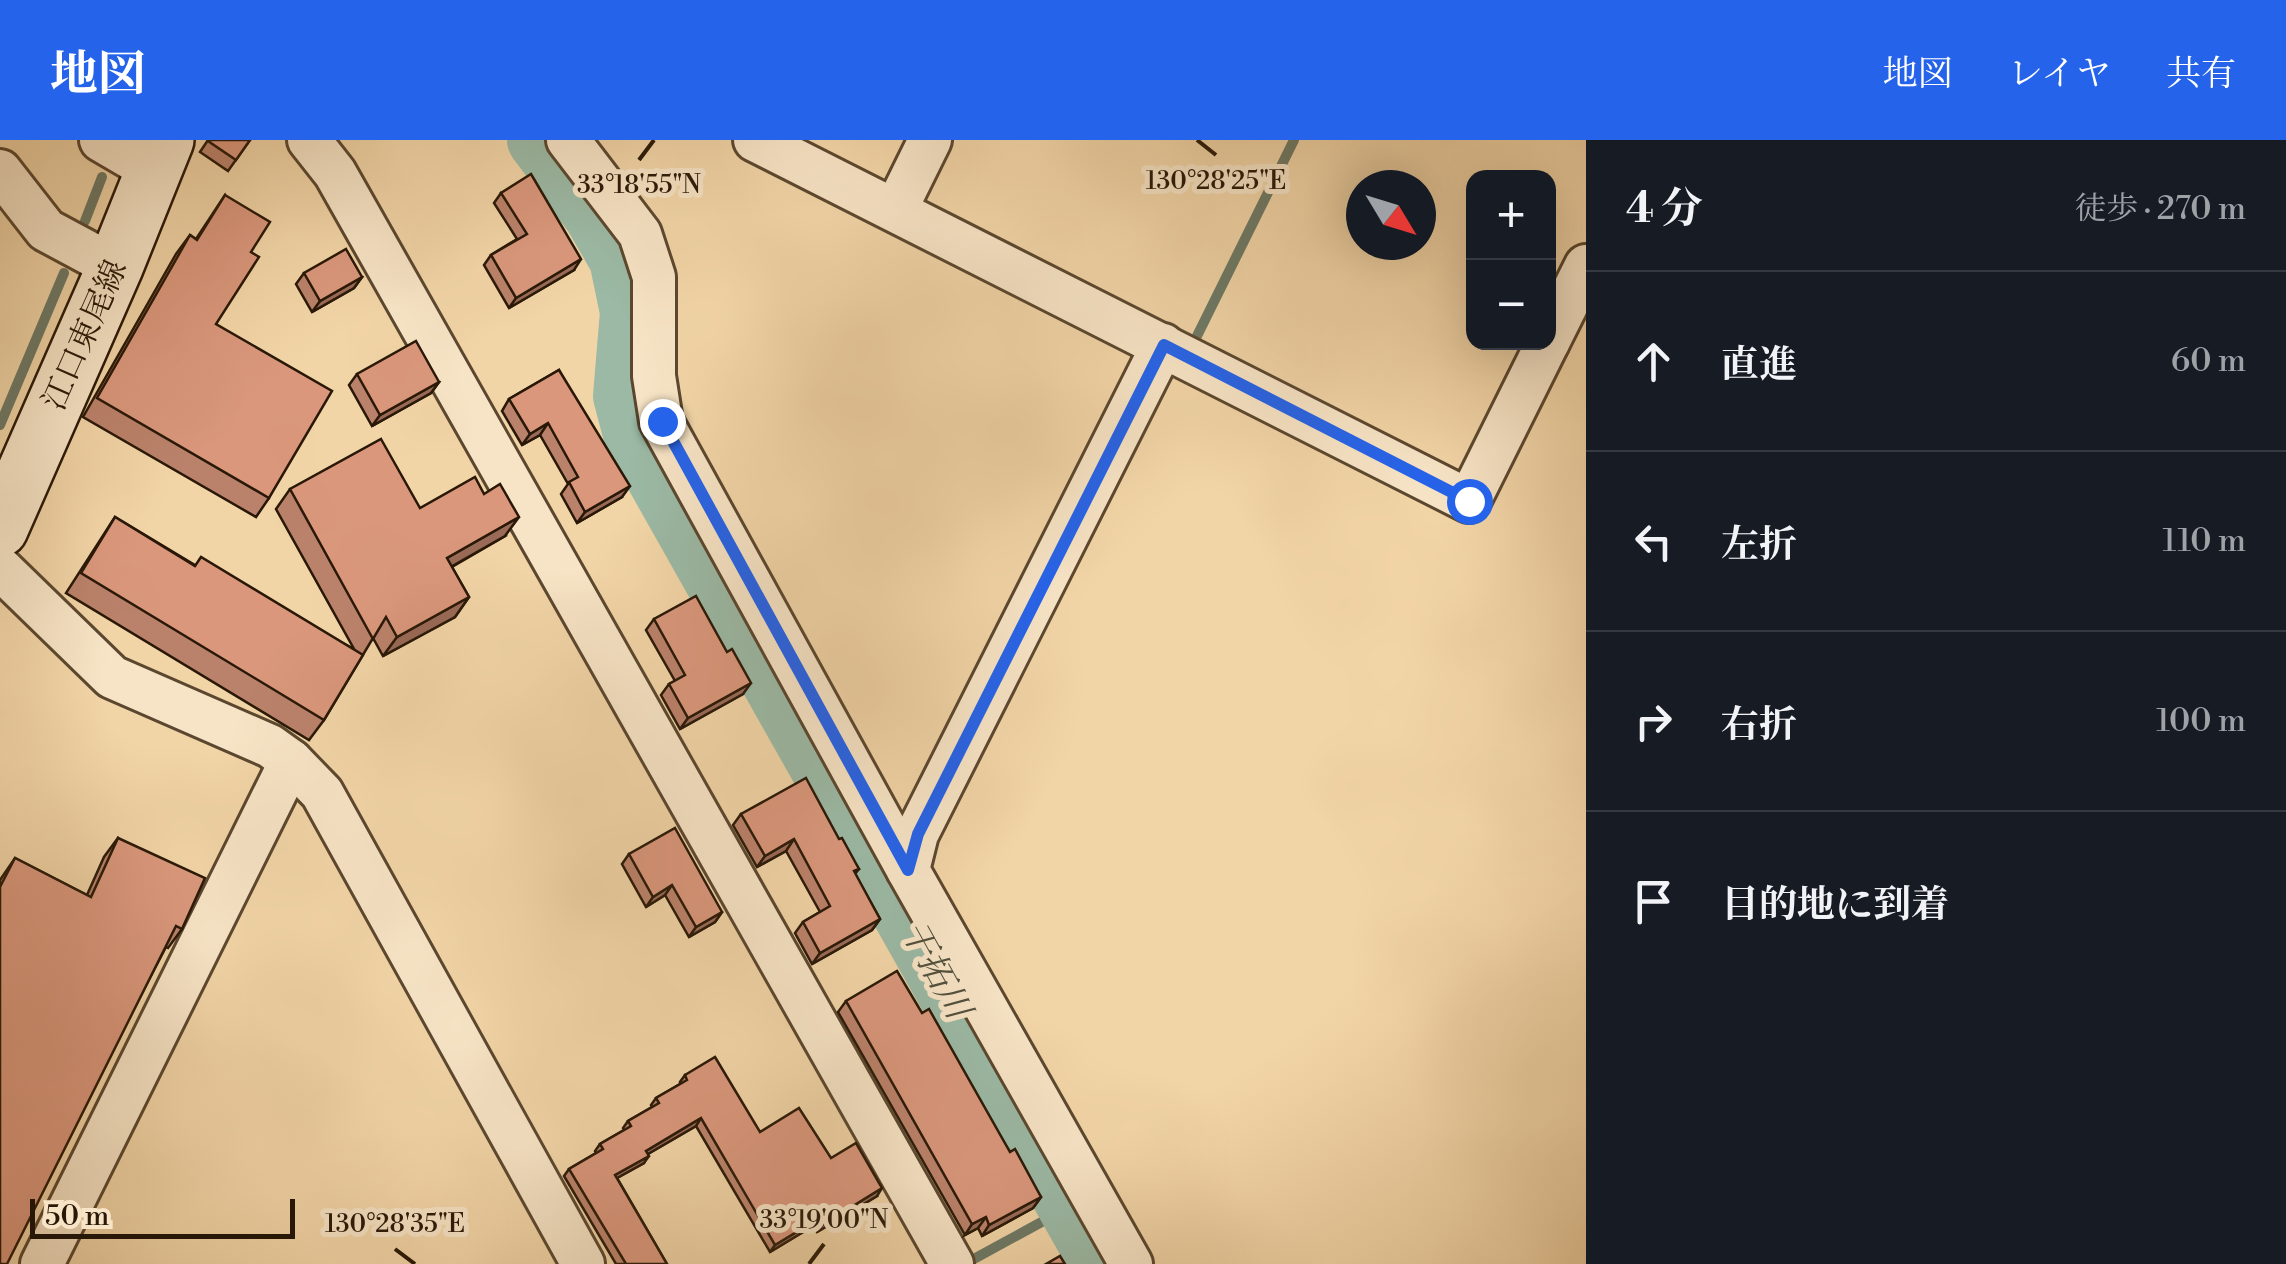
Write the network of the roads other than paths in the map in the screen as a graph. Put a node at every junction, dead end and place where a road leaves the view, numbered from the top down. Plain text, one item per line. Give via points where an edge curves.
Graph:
1 (101, 140) edge
2 (309, 140) edge
3 (568, 140) edge
4 (755, 140) edge
5 (930, 140) edge
6 (160, 155) edge
7 (0, 171) edge
8 (896, 209) junction
9 (1586, 266) edge
10 (116, 267) junction
11 (1556, 326) edge
12 (1164, 345) junction
13 (1544, 350) edge
14 (0, 529) edge
15 (0, 568) edge
16 (291, 761) junction
17 (908, 870) junction
18 (42, 1264) edge
19 (583, 1264) edge
20 (952, 1264) edge
21 (1131, 1264) edge

1 - 6 street
2 - 20 street via 335,173
3 - 17 street via 640,234 654,276 654,376 662,421
4 - 8 street
5 - 8 street
6 - 10 main road, 江口東尾線
7 - 10 street via 46,230
8 - 12 street
9 - 11 street
10 - 14 main road, 江口東尾線
12 - 13 street via 1469,501
12 - 17 street via 918,834
15 - 16 street via 112,677
16 - 18 street
16 - 19 street via 322,793
17 - 21 street

